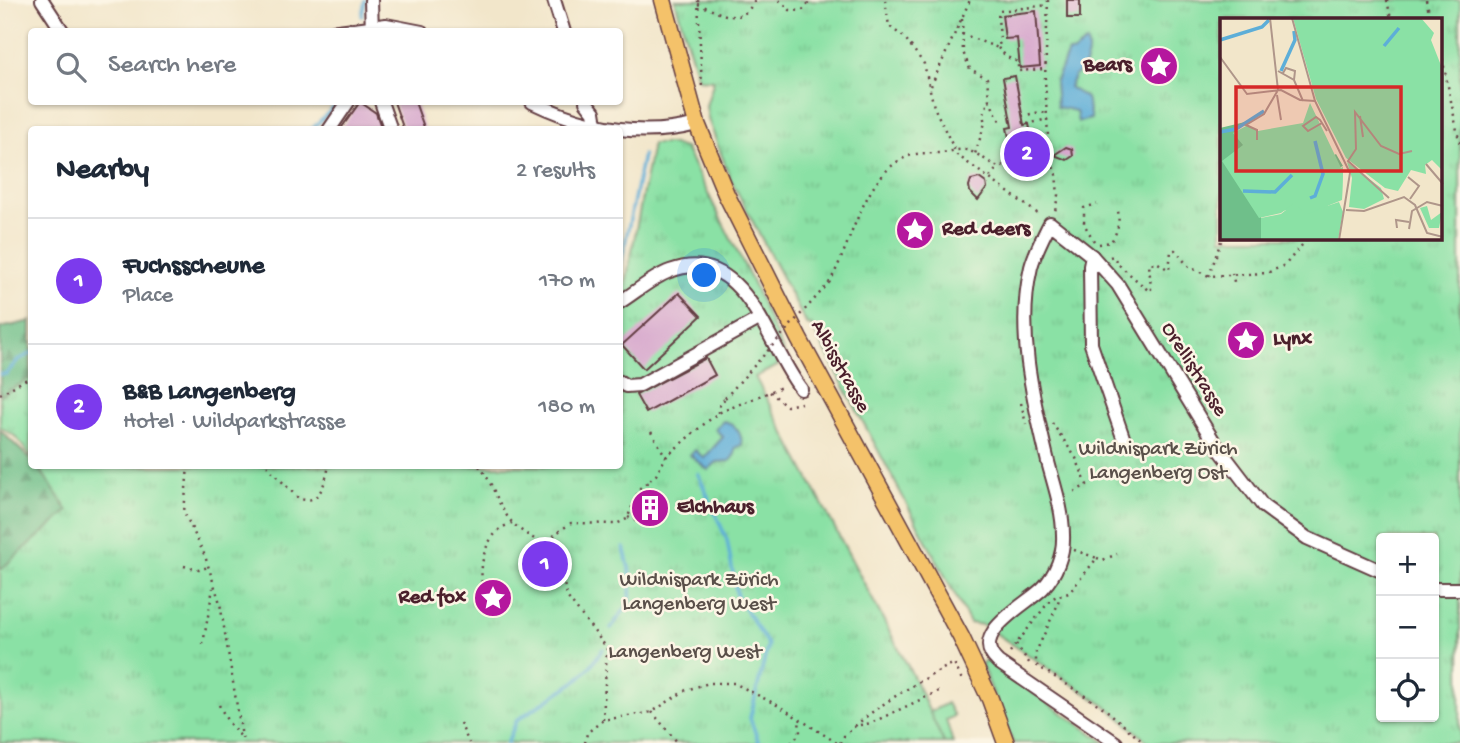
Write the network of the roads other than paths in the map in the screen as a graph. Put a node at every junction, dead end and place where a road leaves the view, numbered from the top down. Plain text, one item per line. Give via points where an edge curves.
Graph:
1 (41, 0) edge
2 (372, 0) edge
3 (554, 0) edge
4 (663, 0) edge
5 (60, 28) edge
6 (372, 28) edge
7 (381, 28) edge
8 (407, 28) edge
9 (563, 28) edge
10 (346, 105) edge
11 (382, 105) edge
12 (539, 105) edge
13 (589, 105) edge
14 (596, 124) junction
15 (697, 124) junction
16 (332, 126) edge
17 (390, 126) edge
18 (609, 126) edge
19 (623, 128) edge
20 (1096, 260) junction
21 (623, 300) edge
22 (759, 319) junction
23 (623, 384) edge
24 (801, 389) road end
25 (1125, 443) dead end
26 (1376, 569) edge
27 (1439, 589) edge
28 (1458, 589) edge
29 (1006, 743) edge
30 (1116, 743) edge

1 - 5 street
2 - 6 street
3 - 9 street
4 - 15 main road, Albisstrasse
7 - 8 street
10 - 16 street
11 - 17 street
12 - 14 street
13 - 14 street
14 - 18 street
15 - 19 street via 649,132
15 - 29 main road, Albisstrasse via 726,194 799,338 961,637
20 - 25 street via 1090,266 1091,344
20 - 26 street, Orellistrasse via 1118,285 1214,442 1263,506 1307,538
20 - 30 street, Orellistrasse via 1050,223 1032,265 1027,355 1063,546 1049,579 994,630 989,642 998,662
21 - 22 street via 669,271 706,267 735,282
22 - 23 street via 640,385
22 - 24 street
27 - 28 street

